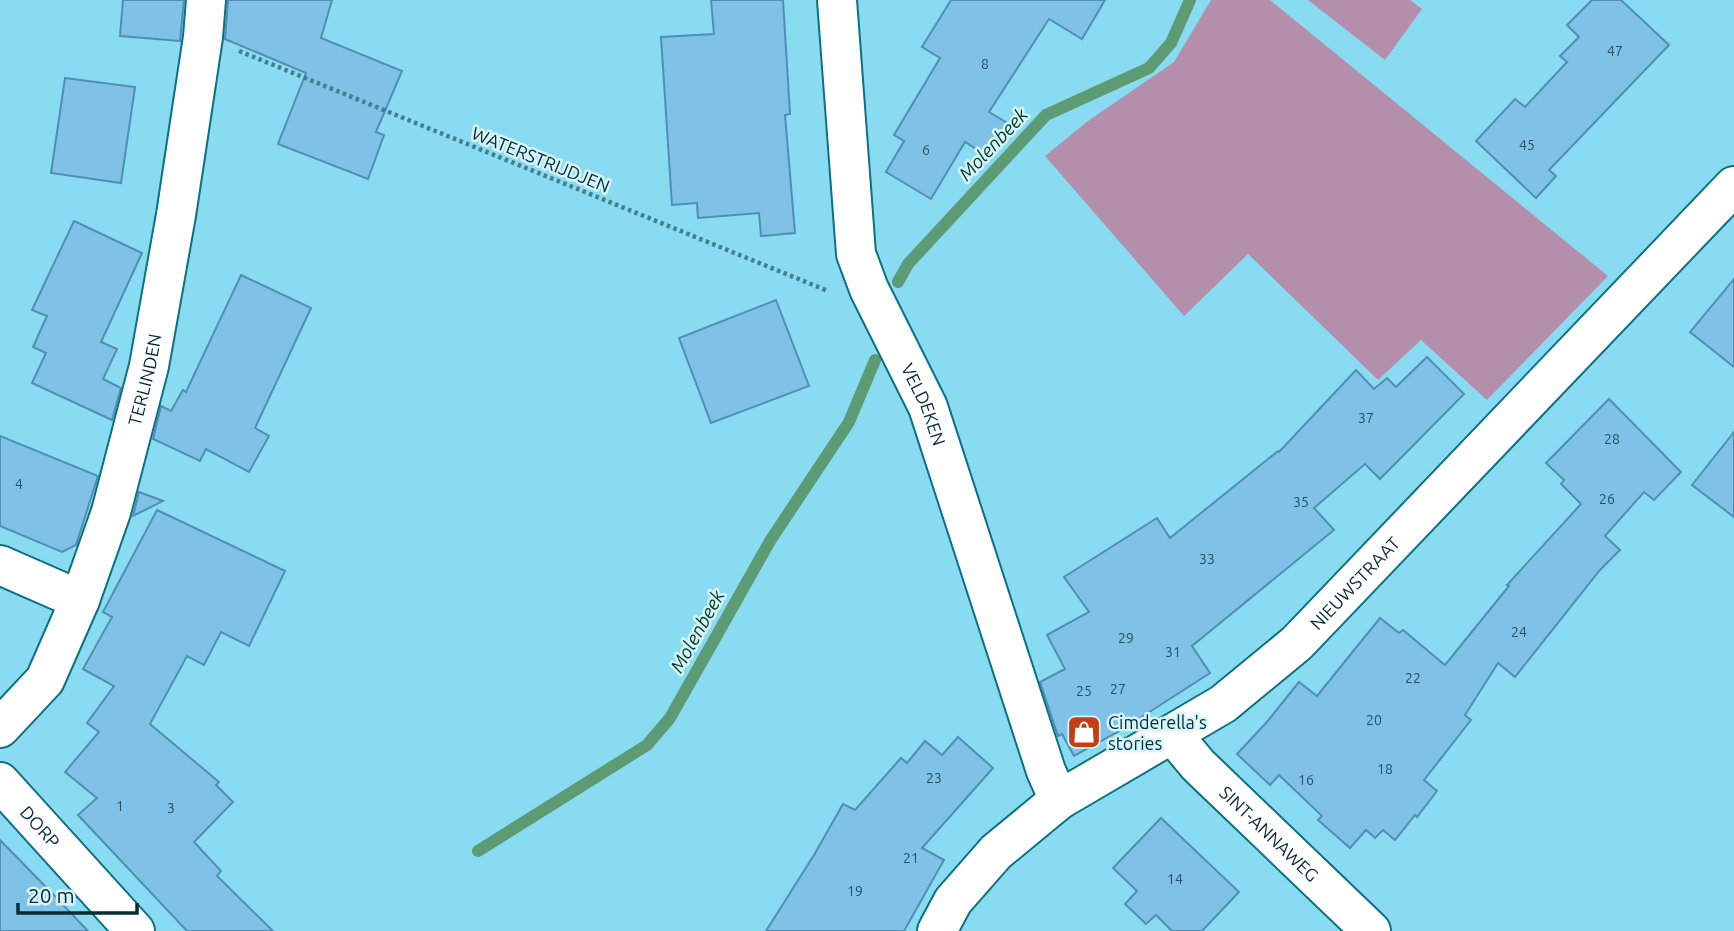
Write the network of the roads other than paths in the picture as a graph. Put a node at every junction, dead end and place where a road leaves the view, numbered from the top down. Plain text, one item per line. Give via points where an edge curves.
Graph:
1 (837, 0) edge
2 (204, 18) edge
3 (1734, 186) edge
4 (0, 565) edge
5 (80, 600) junction
6 (0, 728) edge
7 (1172, 735) junction
8 (0, 782) edge
9 (1059, 800) junction
10 (135, 931) edge
11 (937, 931) edge
12 (1371, 931) edge

1 - 9 street, VELDEKEN via 856,254 928,407
2 - 5 street, TERLINDEN via 149,366 111,512
3 - 7 street, NIEUWSTRAAT via 1297,643 1223,704
4 - 5 street
5 - 6 street, TERLINDEN via 46,680
7 - 9 street, NIEUWSTRAAT
7 - 12 street, SINT-ANNAWEG
8 - 10 street, DORP
9 - 11 street, NIEUWSTRAAT via 996,852 953,901

